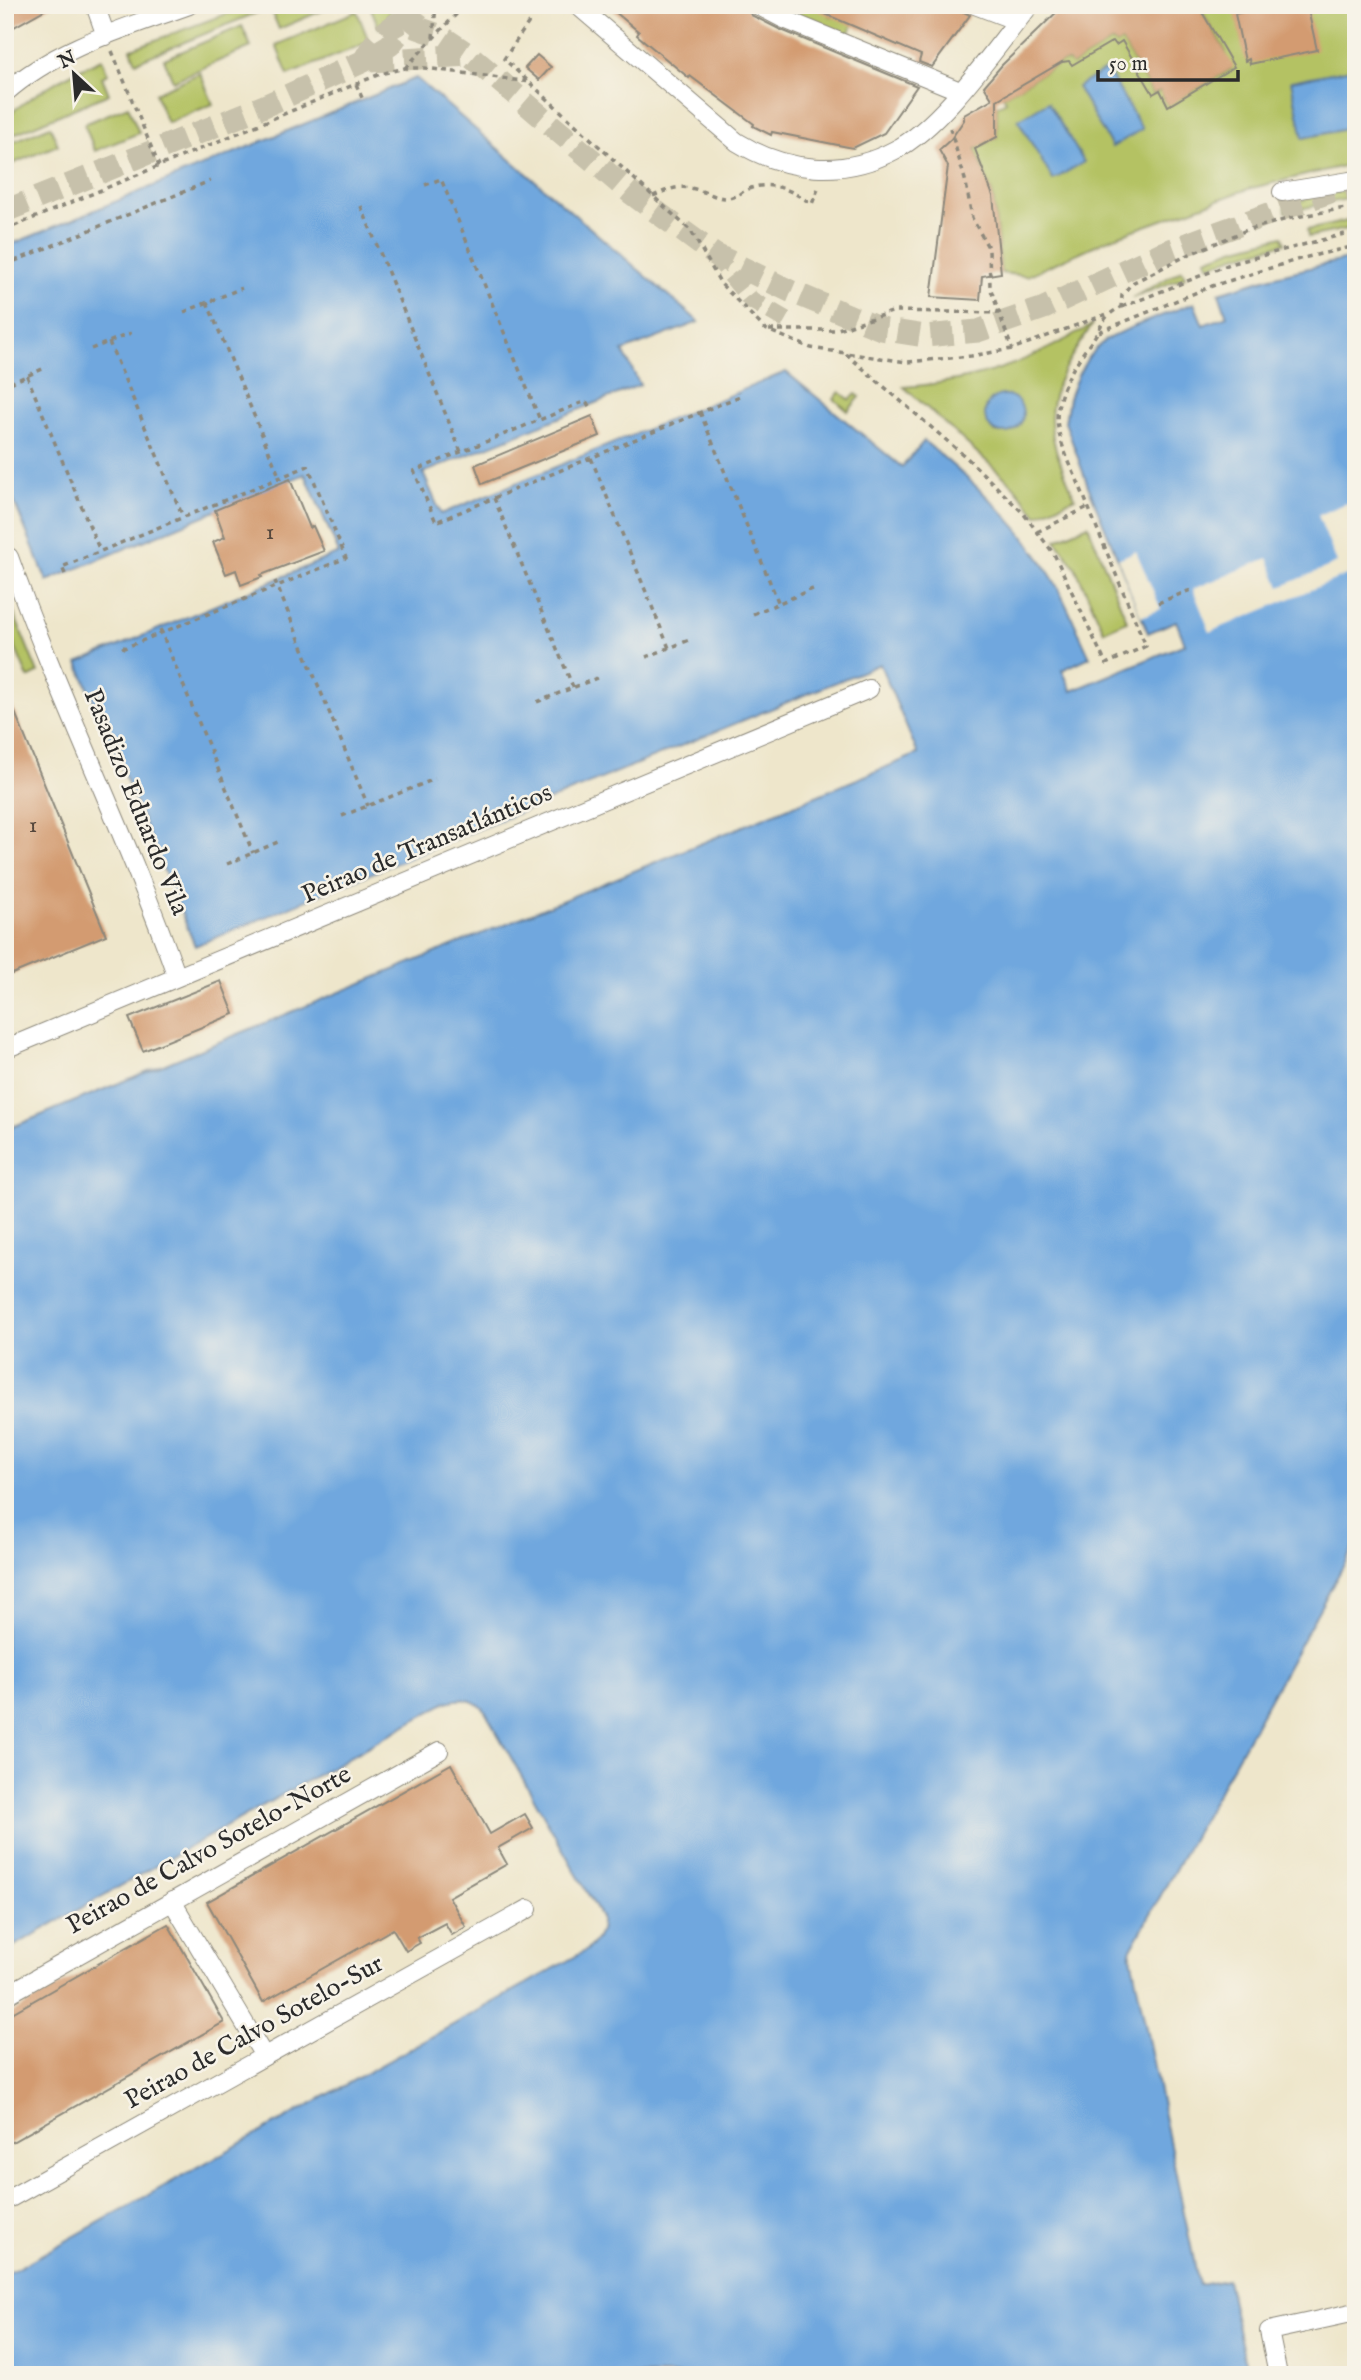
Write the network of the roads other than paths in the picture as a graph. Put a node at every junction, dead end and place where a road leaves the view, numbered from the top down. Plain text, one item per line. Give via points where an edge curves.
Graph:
1 (94, 5) edge
2 (189, 5) edge
3 (578, 5) edge
4 (757, 5) edge
5 (975, 5) edge
6 (1030, 5) edge
7 (787, 12) edge
8 (1017, 21) junction
9 (106, 36) junction
10 (960, 91) junction
11 (5, 93) edge
12 (1356, 180) edge
13 (1282, 192) dead end
14 (5, 555) edge
15 (869, 689) dead end
16 (177, 976) junction
17 (5, 1049) edge
18 (439, 1751) dead end
19 (172, 1901) junction
20 (528, 1909) dead end
21 (5, 1996) edge
22 (264, 2056) junction
23 (5, 2201) edge
24 (1356, 2312) edge
25 (1278, 2375) edge

1 - 9 street
2 - 9 street
3 - 10 street via 730,137 756,153 794,166 853,165 896,150 930,124
4 - 7 street
5 - 8 street
6 - 8 street
7 - 10 street
8 - 10 street
9 - 11 street via 54,58
12 - 13 street
14 - 16 street, Pasadizo Eduardo Vila
15 - 16 street, Peirao de Transatlánticos
16 - 17 street, Peirao de Transatlánticos
18 - 19 street, Peirao de Calvo Sotelo-Norte
19 - 21 street, Peirao de Calvo Sotelo-Norte
19 - 22 street
20 - 22 street, Peirao de Calvo Sotelo-Sur
22 - 23 street, Peirao de Calvo Sotelo-Sur
24 - 25 street via 1269,2331

